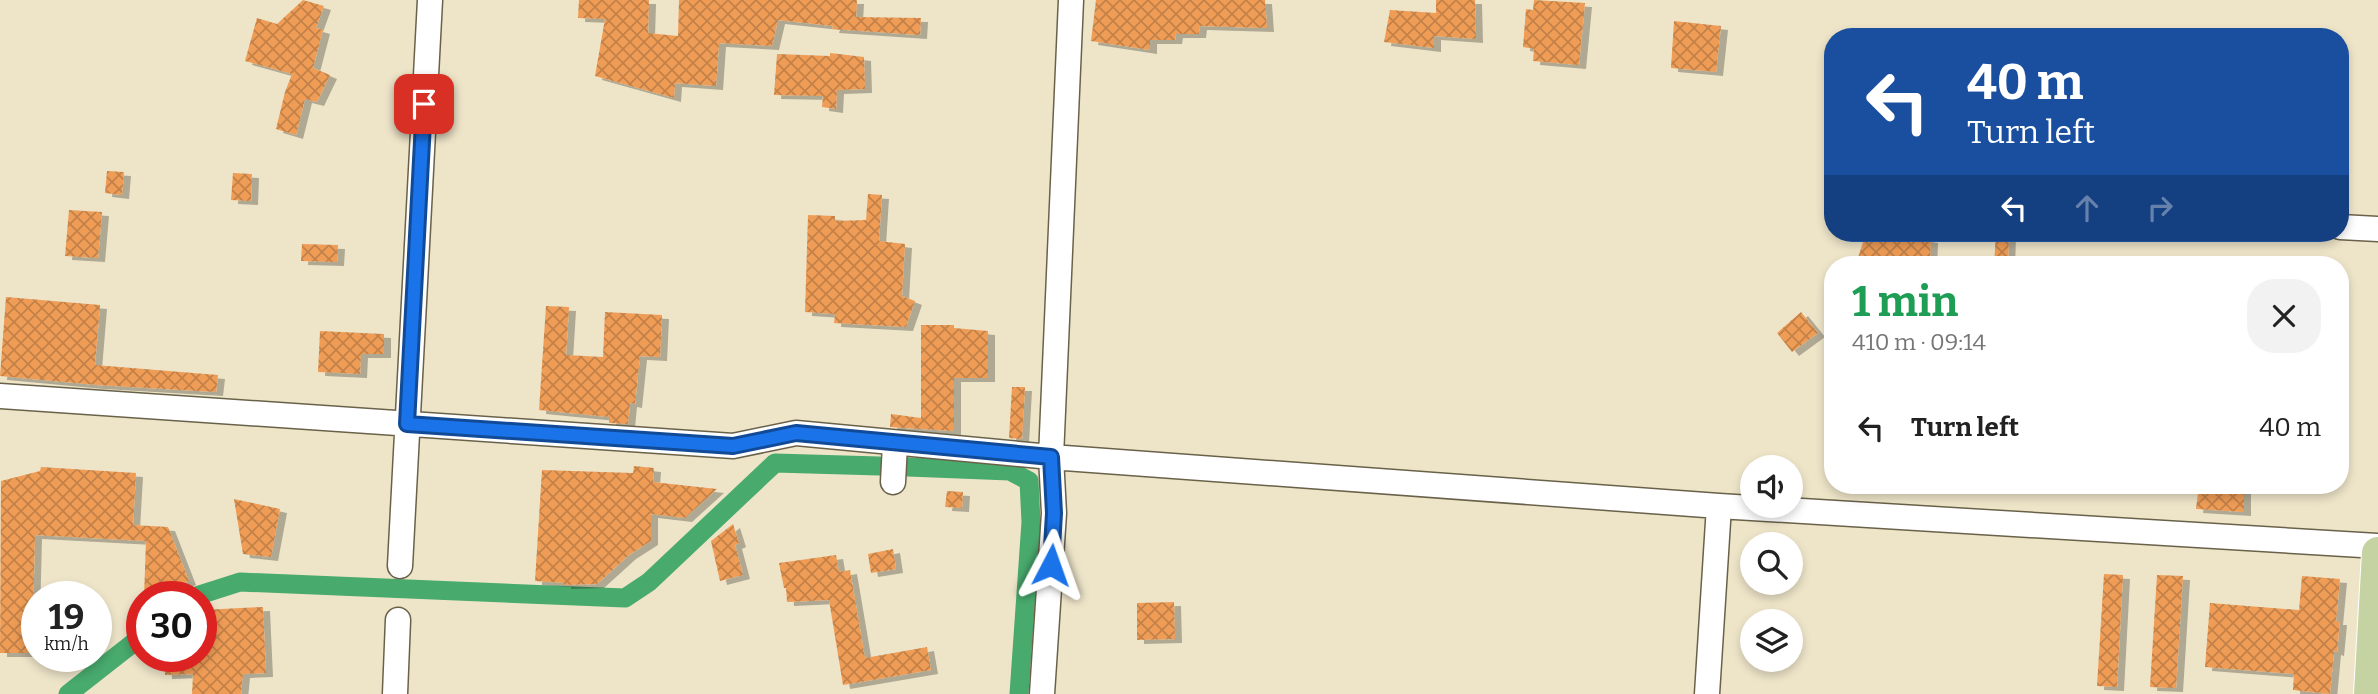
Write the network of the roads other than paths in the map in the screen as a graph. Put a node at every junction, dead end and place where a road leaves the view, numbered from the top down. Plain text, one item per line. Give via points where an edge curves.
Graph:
1 (430, 0) edge
2 (1071, 0) edge
3 (2349, 227) edge
4 (2378, 229) edge
5 (0, 396) edge
6 (407, 424) junction
7 (895, 444) junction
8 (1051, 457) junction
9 (893, 482) dead end
10 (1719, 506) junction
11 (2378, 546) edge
12 (400, 566) dead end
13 (2377, 572) edge
14 (398, 620) dead end
15 (395, 694) edge
16 (1042, 694) edge
17 (1707, 694) edge
18 (2370, 694) edge

1 - 6 street
2 - 8 street
3 - 4 street
5 - 6 street
6 - 7 street via 733,446 796,433
6 - 12 street
7 - 8 street
7 - 9 street
8 - 10 street
8 - 16 street via 1054,513
10 - 11 street
10 - 17 street
13 - 18 main road
14 - 15 street

